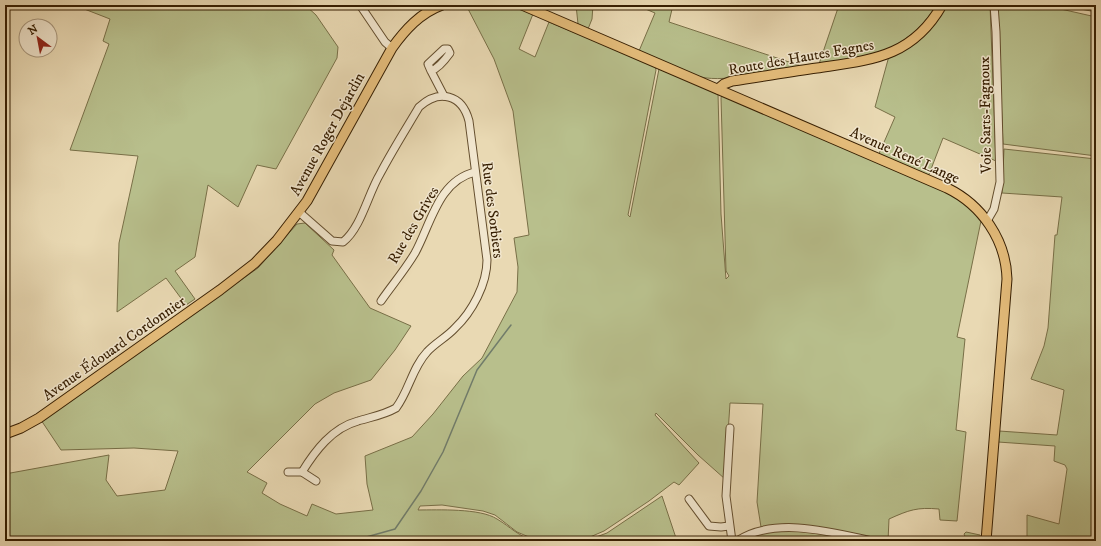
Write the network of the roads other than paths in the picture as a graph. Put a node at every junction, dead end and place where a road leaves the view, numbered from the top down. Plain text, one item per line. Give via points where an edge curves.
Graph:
1 (360, 5) edge
2 (442, 5) edge
3 (522, 5) edge
4 (942, 5) edge
5 (994, 5) edge
6 (392, 48) junction
7 (431, 71) dead end
8 (718, 89) junction
9 (444, 96) junction
10 (475, 172) junction
11 (299, 212) junction
12 (987, 221) junction
13 (236, 279) joint
14 (381, 301) dead end
15 (730, 428) dead end
16 (5, 434) edge
17 (288, 472) dead end
18 (302, 472) junction
19 (316, 481) dead end
20 (689, 500) dead end
21 (729, 526) junction
22 (732, 541) edge
23 (737, 541) edge
24 (872, 541) edge
25 (986, 541) edge

1 - 6 street via 385,42
2 - 6 main road, Avenue Roger Dejardin via 426,13 407,28
3 - 8 main road, Avenue René Lange
4 - 8 main road, Route des Hautes Fagnes via 922,32 907,44 886,55 858,62 732,81
5 - 12 street, Voie Sarts-Fagnoux via 1000,182 994,209
6 - 11 main road, Avenue Roger Dejardin
7 - 9 street
8 - 12 main road, Avenue René Lange via 951,190 969,202
9 - 10 street, Rue des Sorbiers via 457,101 467,113
9 - 11 street via 427,100 419,107 379,175 356,226 343,242 332,241
10 - 14 street, Rue des Grives via 466,174 445,191 414,254
10 - 18 street, Rue des Sorbiers via 487,267 483,283 470,310 454,329 427,351 396,408 339,429 320,447
11 - 13 main road, Avenue Roger Dejardin via 277,240
12 - 25 main road, Avenue René Lange via 1002,250 1007,279
13 - 16 main road, Avenue Édouard Cordonnier via 40,418
15 - 21 street via 726,496
17 - 18 street
18 - 19 street
20 - 21 street via 708,526
21 - 22 street
23 - 24 street via 750,533 786,527

